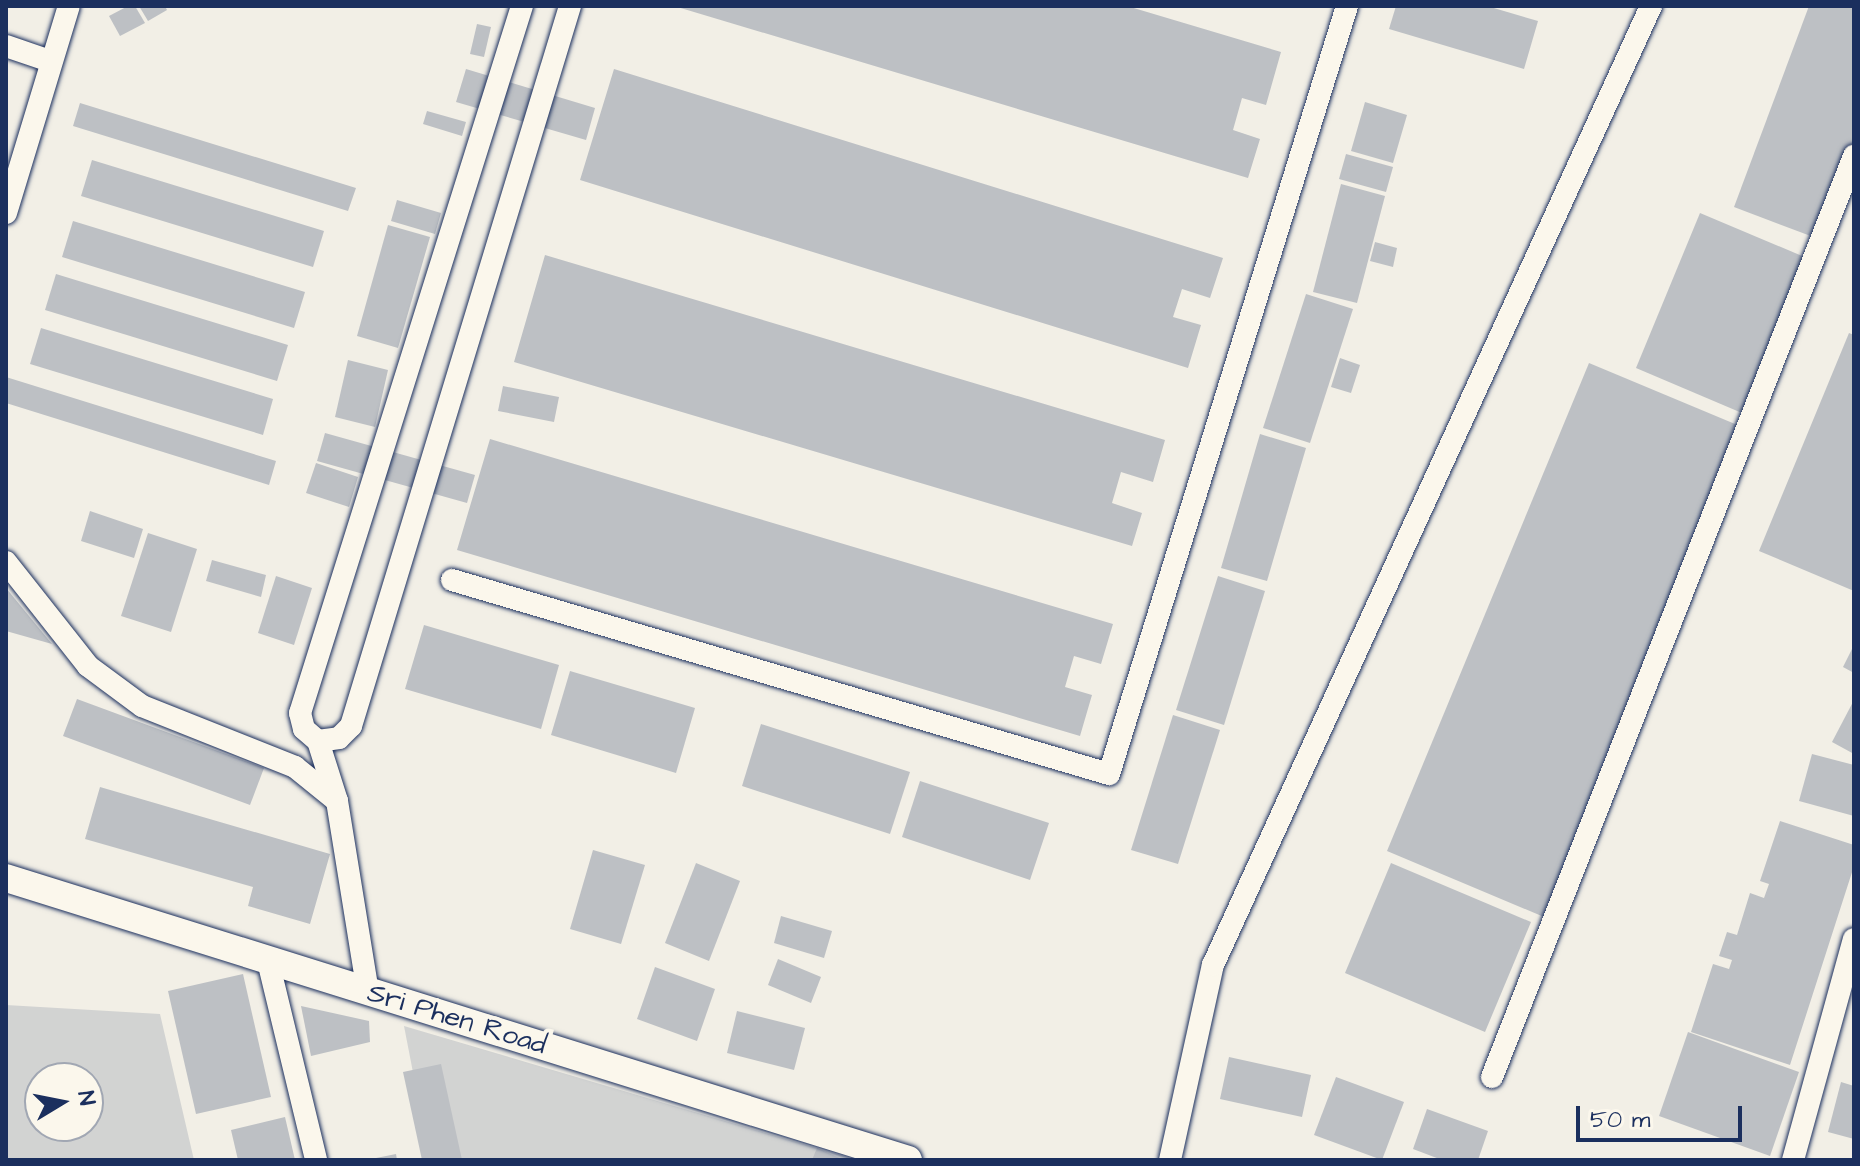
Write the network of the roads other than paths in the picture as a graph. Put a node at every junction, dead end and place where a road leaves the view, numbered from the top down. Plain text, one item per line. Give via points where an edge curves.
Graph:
1 (69, 6) edge
2 (522, 6) edge
3 (570, 6) edge
4 (1347, 6) edge
5 (1651, 6) edge
6 (6, 46) edge
7 (50, 61) junction
8 (1854, 156) edge
9 (6, 213) edge
10 (6, 562) edge
11 (452, 580) dead end
12 (318, 741) junction
13 (337, 801) junction
14 (6, 878) edge
15 (1854, 939) edge
16 (268, 961) junction
17 (368, 992) junction
18 (1492, 1077) dead end
19 (316, 1160) edge
20 (908, 1160) edge
21 (1170, 1160) edge
22 (1793, 1160) edge

1 - 7 street
2 - 12 street via 300,713 304,729
3 - 12 street via 351,726 339,738
4 - 11 street via 1109,774
5 - 21 street via 1213,965
6 - 7 street
7 - 9 street
8 - 18 street
10 - 13 street via 88,666 142,706 295,767
12 - 13 street
13 - 17 street
14 - 16 main road, Sri Phen Road
15 - 22 street
16 - 17 main road, Sri Phen Road
16 - 19 street
17 - 20 main road, Sri Phen Road

